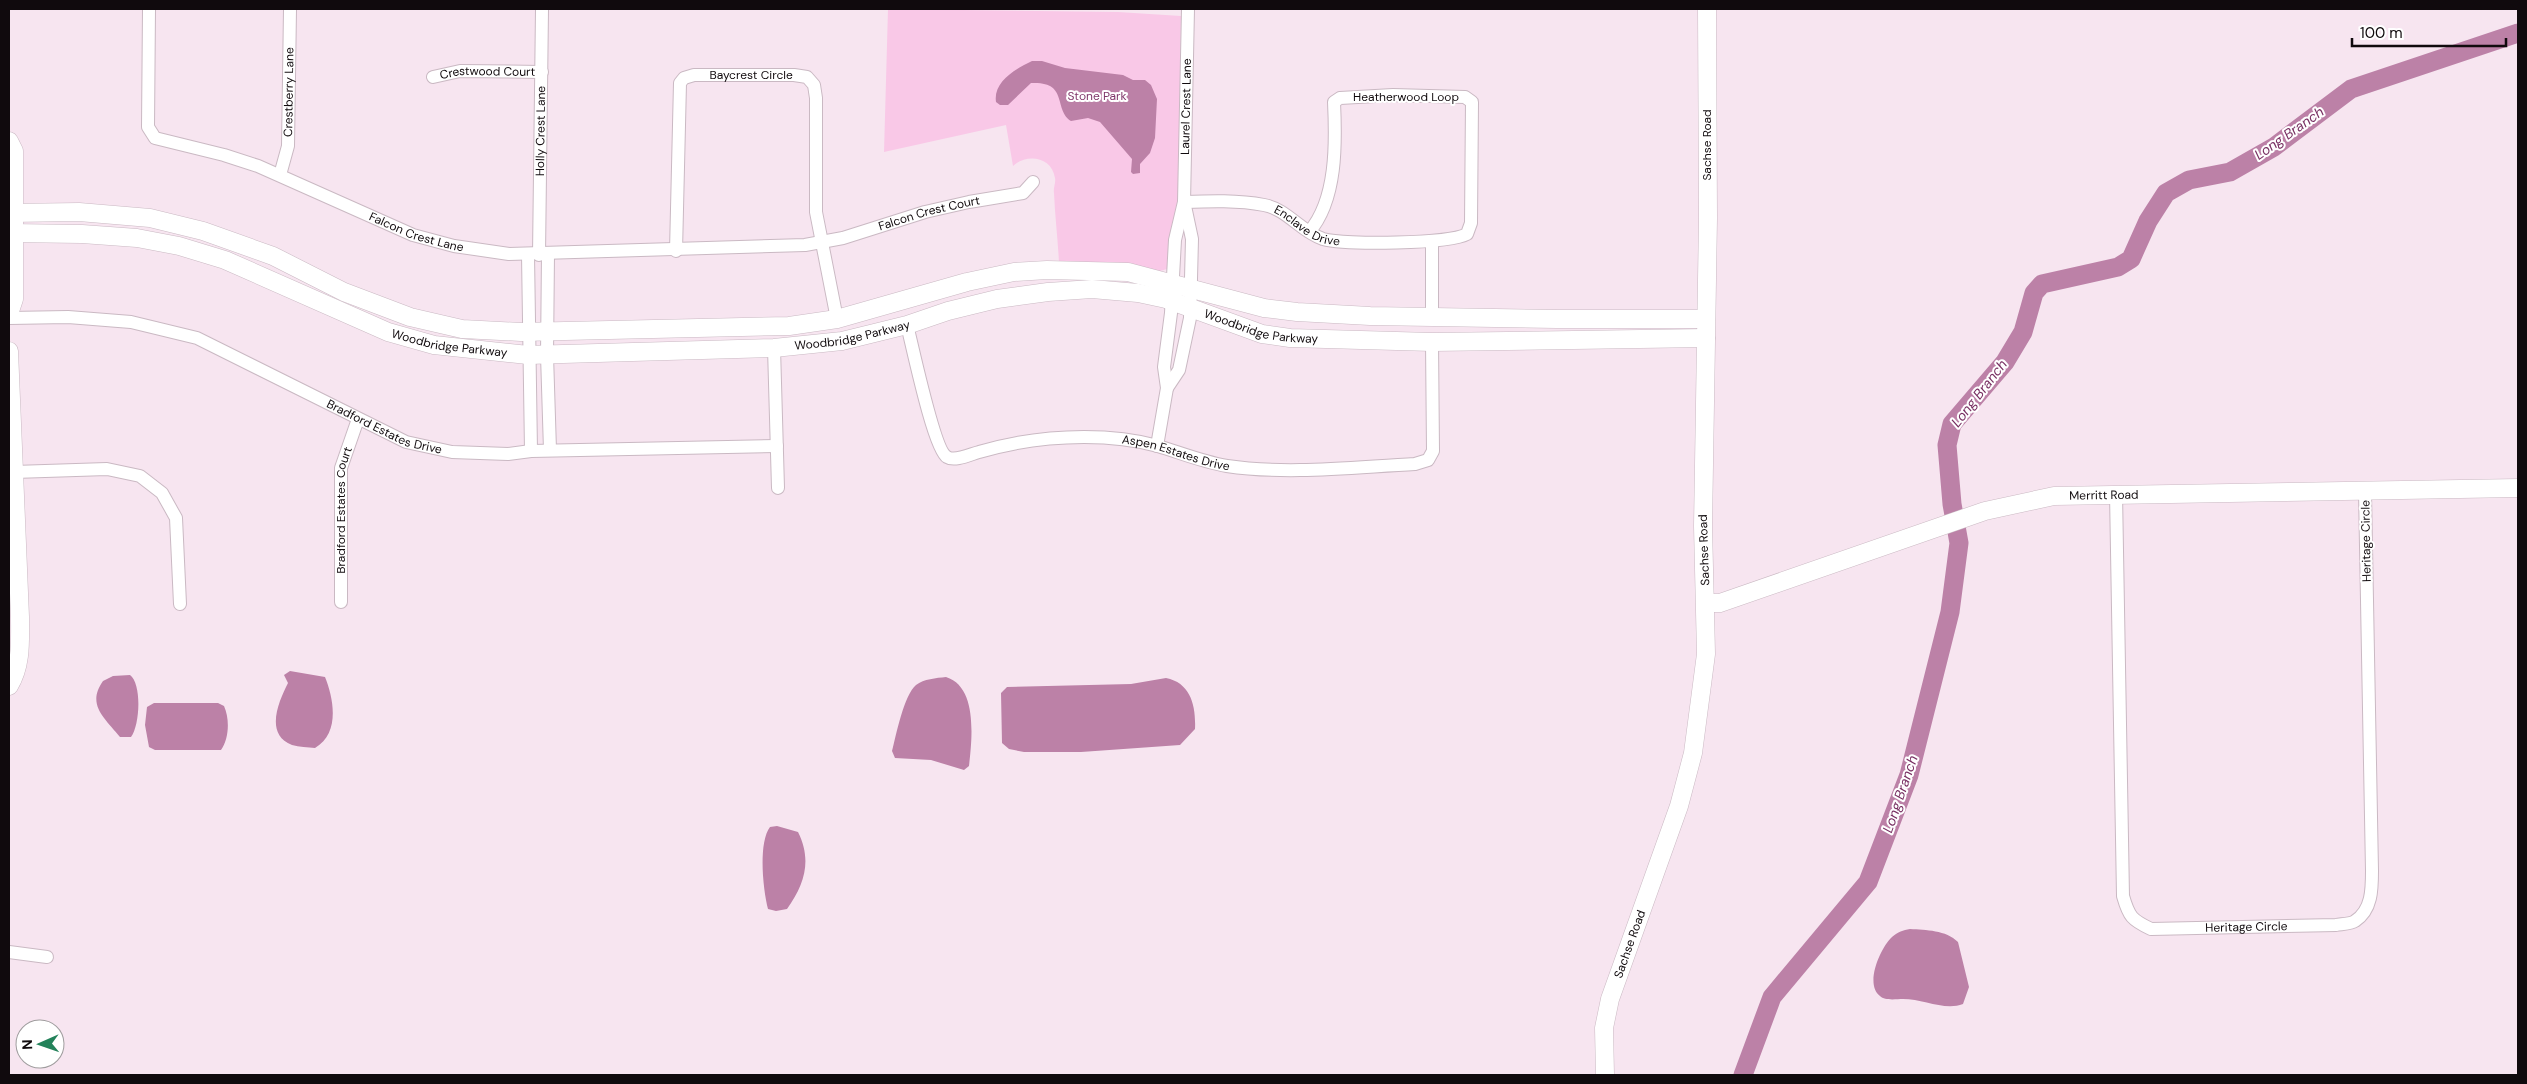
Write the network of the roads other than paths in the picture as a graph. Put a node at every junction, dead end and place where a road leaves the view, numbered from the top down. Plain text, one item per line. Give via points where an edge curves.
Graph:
1 (150, 9) edge
2 (290, 9) edge
3 (542, 9) edge
4 (1188, 9) edge
5 (1707, 9) edge
6 (542, 72) junction
7 (432, 77) dead end
8 (9, 141) edge
9 (280, 175) junction
10 (1032, 182) dead end
11 (1184, 202) junction
12 (12, 212) edge
13 (1309, 232) junction
14 (12, 233) edge
15 (822, 242) junction
16 (1432, 242) junction
17 (676, 251) junction
18 (538, 255) junction
19 (1173, 282) junction
20 (1191, 288) junction
21 (1172, 301) junction
22 (1190, 308) junction
23 (9, 314) edge
24 (1432, 316) junction
25 (9, 318) edge
26 (1706, 318) junction
27 (837, 319) junction
28 (907, 324) junction
29 (548, 332) junction
30 (527, 333) junction
31 (1706, 338) junction
32 (1432, 342) junction
33 (774, 348) junction
34 (9, 351) edge
35 (528, 355) junction
36 (547, 355) junction
37 (1167, 388) junction
38 (358, 419) junction
39 (777, 446) junction
40 (1157, 446) junction
41 (550, 450) junction
42 (531, 451) junction
43 (14, 472) junction
44 (778, 488) dead end
45 (2518, 488) edge
46 (2365, 492) junction
47 (2116, 493) junction
48 (341, 602) dead end
49 (1706, 603) junction
50 (180, 604) dead end
51 (15, 617) edge
52 (9, 686) edge
53 (9, 952) edge
54 (47, 957) dead end
55 (1605, 1075) edge

1 - 9 street, Falcon Crest Lane via 148,126 152,135 159,140 224,155
2 - 9 street, Crestberry Lane via 288,146
3 - 6 street, Holly Crest Lane
4 - 11 street, Laurel Crest Lane
5 - 26 main road, Sachse Road
6 - 7 street, Crestwood Court via 460,71
6 - 18 street, Holly Crest Lane
8 - 12 main road via 14,152
9 - 18 street, Falcon Crest Lane via 414,235 472,250
10 - 15 street, Falcon Crest Court via 1022,193 925,212
11 - 13 street, Enclave Drive via 1264,205 1277,209
11 - 19 street, Laurel Crest Lane via 1175,240
11 - 20 street, Laurel Crest Lane via 1192,239
12 - 14 main road
12 - 30 main road, Woodbridge Parkway via 79,212 150,218 203,231 273,256 344,292 410,317 462,328
13 - 16 street, Enclave Drive via 1323,239 1340,241
13 - 16 street, Heatherwood Loop via 1320,220 1326,206 1334,150 1334,102 1352,96 1465,97 1472,102 1474,112 1471,223 1468,234
14 - 23 main road via 14,299
14 - 35 main road, Woodbridge Parkway via 137,238 180,246 224,260 388,332 434,345
15 - 17 street, Falcon Crest Lane via 789,247
15 - 17 street, Baycrest Circle via 815,206 816,98 811,80 802,75 694,75 684,78 678,89
15 - 27 street, Baycrest Circle
16 - 24 street
17 - 18 street, Falcon Crest Lane
18 - 29 street, Holly Crest Lane
18 - 30 street, Holly Crest Lane
19 - 20 main road, Woodbridge Parkway
19 - 21 street, Laurel Crest Lane
19 - 27 main road, Woodbridge Parkway via 1128,272 1014,272
20 - 22 street, Laurel Crest Lane
20 - 24 main road, Woodbridge Parkway via 1264,308 1298,312
21 - 22 main road, Woodbridge Parkway
21 - 28 main road, Woodbridge Parkway via 1138,293 1092,289 1048,292 968,306
21 - 37 street, Laurel Crest Lane via 1164,366
22 - 32 main road, Woodbridge Parkway via 1262,334 1334,341
22 - 37 street, Laurel Crest Lane via 1179,370
24 - 26 main road, Woodbridge Parkway
25 - 38 street, Bradford Estates Drive via 68,317 131,322 197,338
26 - 31 main road, Sachse Road
27 - 29 main road, Woodbridge Parkway via 789,326
28 - 33 main road, Woodbridge Parkway via 842,342
28 - 40 street, Aspen Estates Drive via 935,436 948,458 1060,437
29 - 30 main road, Woodbridge Parkway
29 - 36 street, Holly Crest Lane
30 - 35 street, Holly Crest Lane
31 - 32 main road, Woodbridge Parkway
31 - 49 main road, Sachse Road via 1703,526
32 - 40 street, Aspen Estates Drive via 1433,451 1423,463 1247,469 1195,459
33 - 36 main road, Woodbridge Parkway
33 - 39 street
34 - 43 main road
35 - 36 main road, Woodbridge Parkway
35 - 42 street, Holly Crest Lane
36 - 41 street, Holly Crest Lane
37 - 40 street
38 - 42 street, Bradford Estates Drive via 406,442 452,452 508,454
38 - 48 street, Bradford Estates Court via 341,468
39 - 41 street, Bradford Estates Drive
39 - 44 street
41 - 42 street, Bradford Estates Drive
43 - 50 street via 107,469 140,476 162,493 176,518
43 - 51 main road
45 - 46 main road, Merritt Road
46 - 47 main road, Merritt Road
46 - 47 street, Heritage Circle via 2372,871 2372,895 2366,910 2354,922 2336,925 2152,929 2134,921 2123,896
47 - 49 main road, Merritt Road via 2054,496 1985,511 1720,602
49 - 55 main road, Sachse Road via 1706,654 1693,753 1679,806 1610,999 1604,1028
51 - 52 main road via 19,657
53 - 54 street

